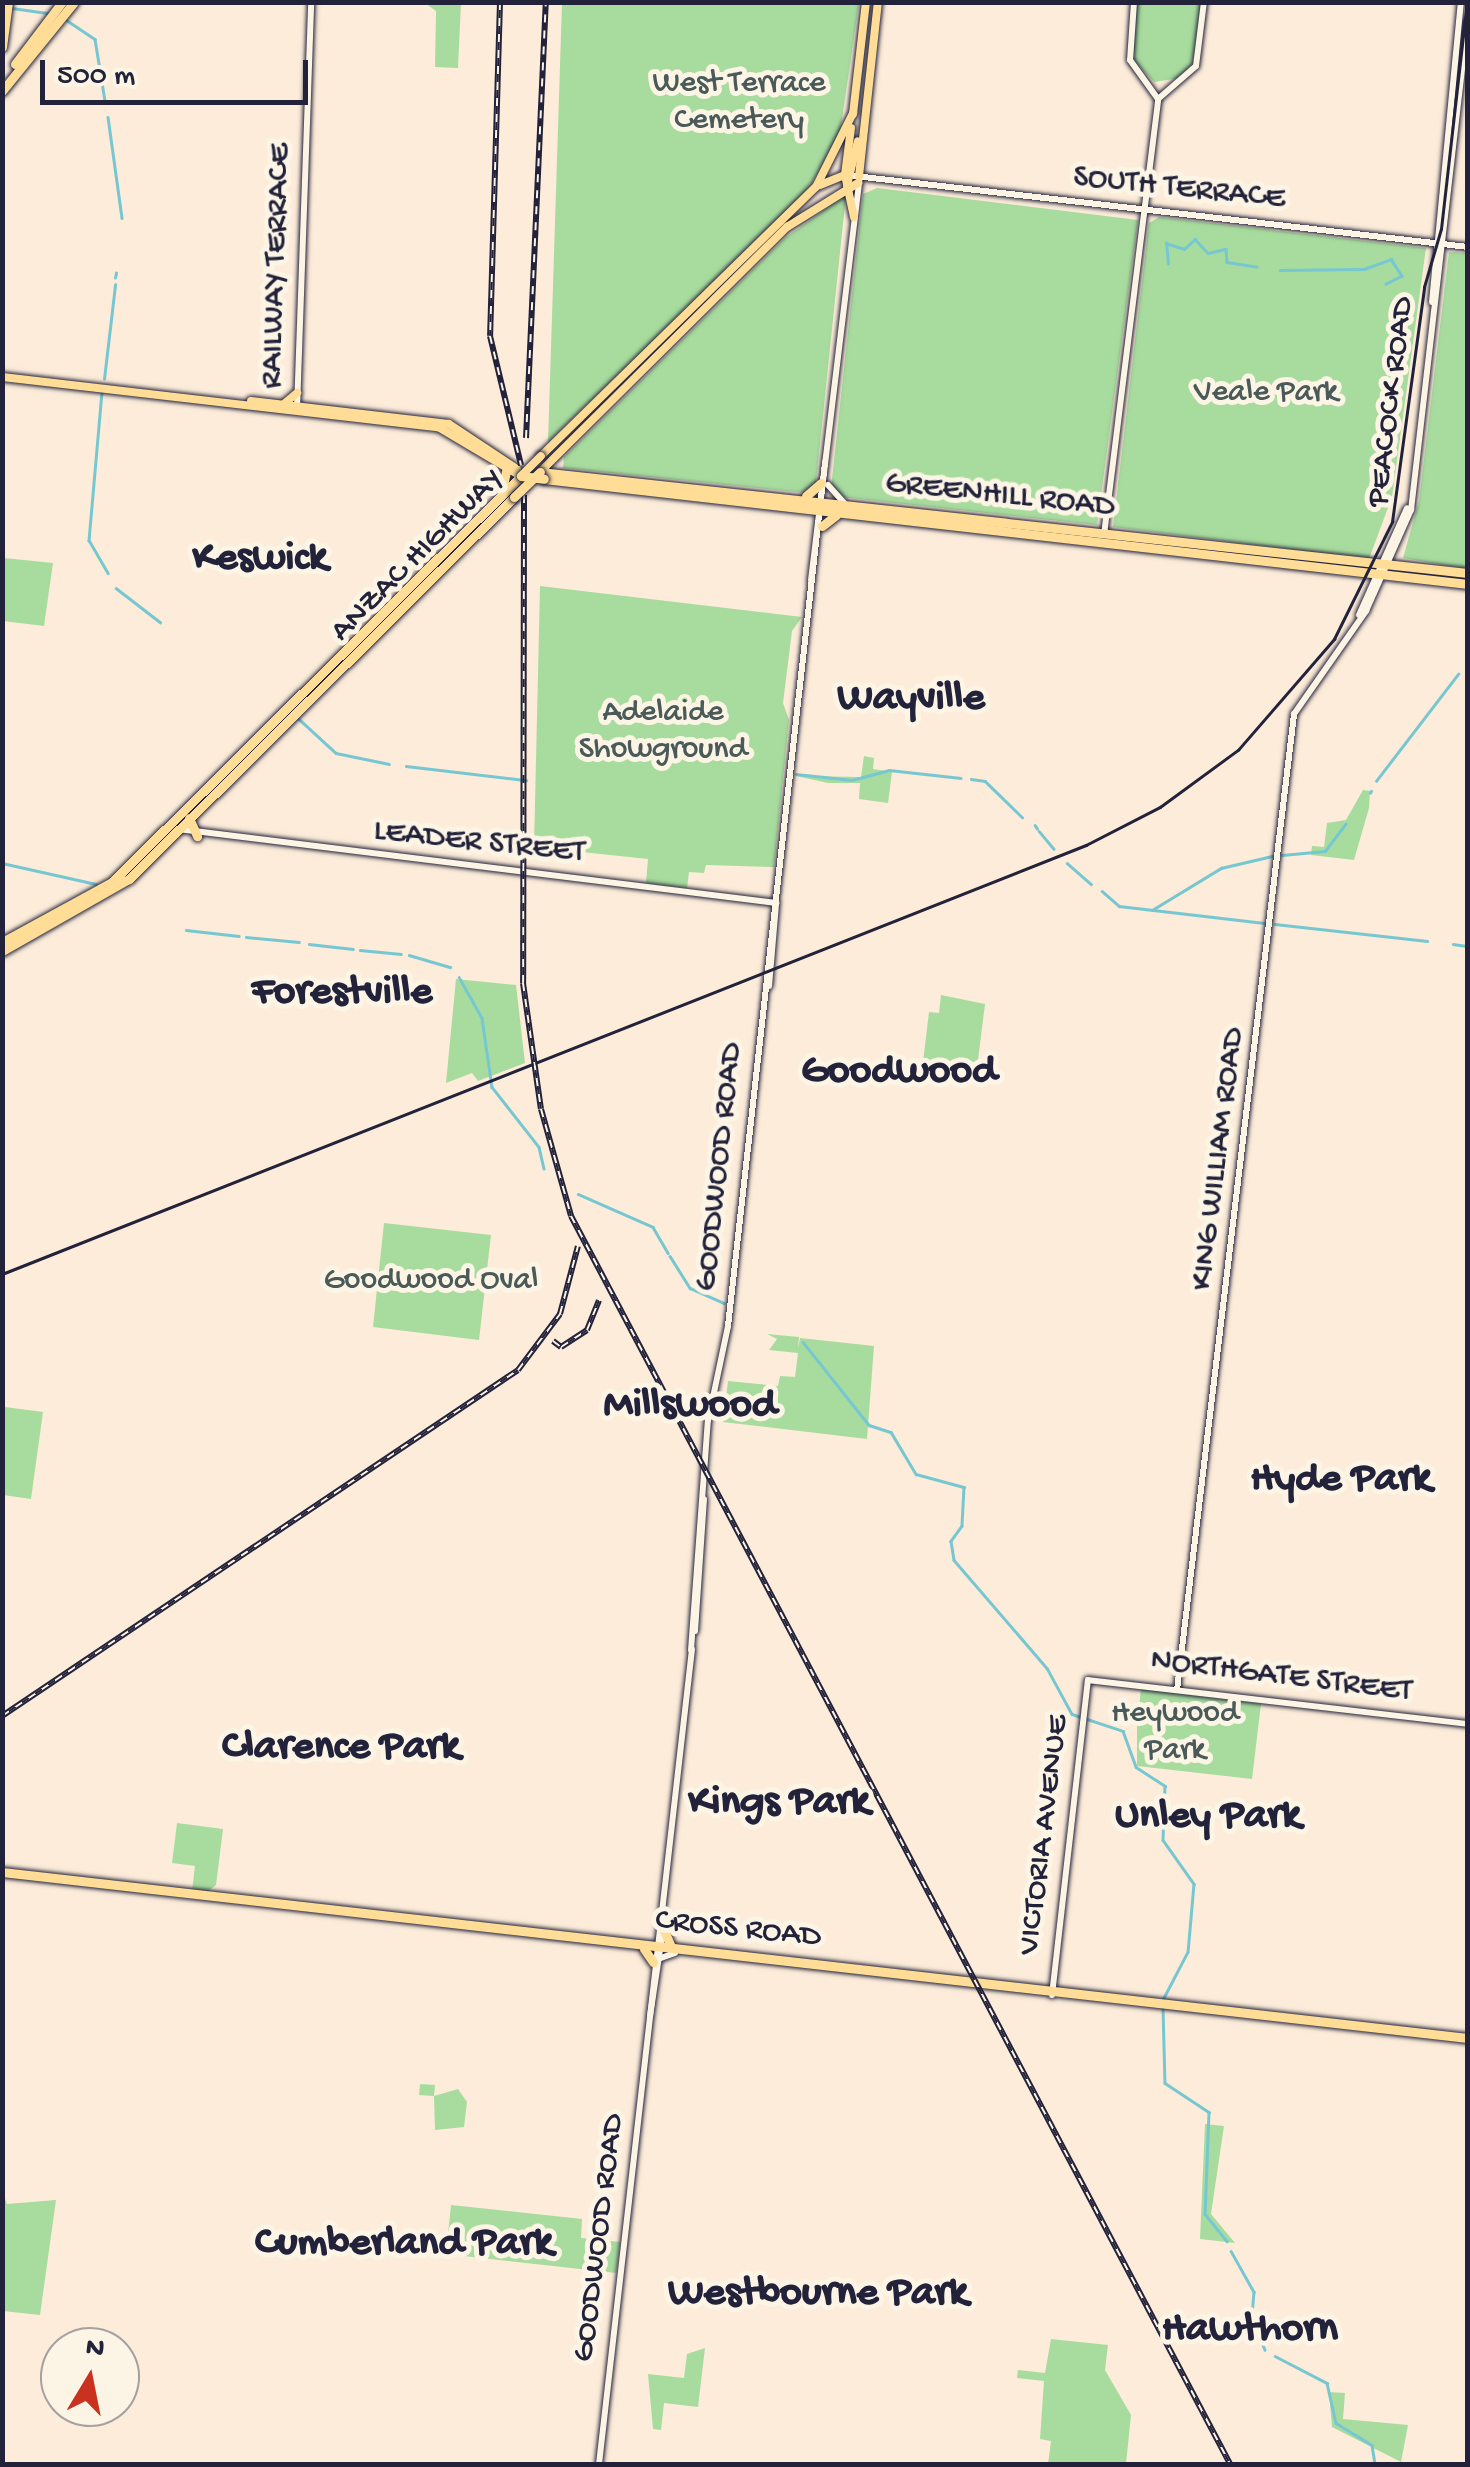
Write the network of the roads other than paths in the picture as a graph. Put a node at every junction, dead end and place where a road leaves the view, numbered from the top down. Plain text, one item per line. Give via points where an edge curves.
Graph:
1 (74, 2) edge
2 (310, 2) edge
3 (866, 2) edge
4 (878, 2) edge
5 (1134, 2) edge
6 (1204, 2) edge
7 (1461, 2) edge
8 (7, 6) edge
9 (58, 13) edge
10 (864, 14) junction
11 (876, 16) junction
12 (1468, 22) edge
13 (2, 47) edge
14 (1181, 81) junction
15 (2, 83) edge
16 (1152, 83) junction
17 (2, 91) edge
18 (1158, 99) junction
19 (853, 113) junction
20 (853, 177) junction
21 (886, 181) junction
22 (870, 183) junction
23 (847, 185) junction
24 (816, 187) junction
25 (857, 195) junction
26 (1144, 210) junction
27 (854, 217) junction
28 (1439, 244) junction
29 (1468, 247) edge
30 (640, 366) junction
31 (2, 374) edge
32 (247, 402) junction
33 (300, 403) junction
34 (298, 422) dead end
35 (557, 456) junction
36 (528, 474) junction
37 (568, 476) junction
38 (824, 481) junction
39 (652, 484) junction
40 (727, 492) junction
41 (671, 494) junction
42 (794, 498) junction
43 (747, 503) junction
44 (844, 503) junction
45 (821, 506) junction
46 (805, 510) junction
47 (838, 514) junction
48 (977, 524) junction
49 (822, 526) junction
50 (1106, 533) junction
51 (816, 536) junction
52 (1084, 540) junction
53 (1186, 542) junction
54 (1121, 544) junction
55 (1168, 550) junction
56 (1326, 562) junction
57 (1417, 567) junction
58 (1385, 569) junction
59 (1424, 579) junction
60 (1466, 579) edge
61 (812, 591) junction
62 (376, 627) junction
63 (240, 762) junction
64 (205, 798) junction
65 (187, 815) junction
66 (178, 829) junction
67 (197, 836) junction
68 (157, 840) junction
69 (133, 868) junction
70 (116, 878) junction
71 (129, 879) junction
72 (776, 902) junction
73 (17, 939) junction
74 (2, 942) edge
75 (2, 951) edge
76 (1088, 1680) joint
77 (1177, 1690) junction
78 (1468, 1724) edge
79 (2, 1874) edge
80 (661, 1914) junction
81 (663, 1928) joint
82 (657, 1950) junction
83 (1052, 1993) junction
84 (1468, 2040) edge
85 (599, 2464) edge

1 - 9 highway
2 - 33 main road, RAILWAY TERRACE
3 - 10 main road
4 - 11 main road
5 - 16 main road via 1130,60
6 - 14 main road via 1197,61
7 - 28 main road
8 - 13 highway
9 - 15 highway
9 - 17 highway
10 - 11 main road
10 - 19 main road
11 - 20 main road
12 - 28 main road
14 - 16 main road
14 - 18 main road
16 - 18 main road
18 - 26 main road
19 - 20 main road
19 - 24 main road
20 - 21 main road, SOUTH TERRACE
20 - 22 main road, SOUTH TERRACE
20 - 23 main road, ANZAC HIGHWAY
20 - 24 main road
20 - 25 main road, GOODWOOD ROAD
21 - 22 main road, SOUTH TERRACE
21 - 26 main road, SOUTH TERRACE
22 - 25 main road
23 - 27 main road, GOODWOOD ROAD
23 - 30 main road, ANZAC HIGHWAY via 787,227
24 - 30 main road, ANZAC HIGHWAY
25 - 27 main road, GOODWOOD ROAD
26 - 28 main road, SOUTH TERRACE
26 - 50 main road
27 - 38 main road, GOODWOOD ROAD
28 - 29 main road, SOUTH TERRACE
28 - 58 main road, PEACOCK ROAD via 1410,498
30 - 35 main road, ANZAC HIGHWAY
30 - 36 main road, ANZAC HIGHWAY, bridge
31 - 32 main road
32 - 33 main road
32 - 33 main road
33 - 34 main road
33 - 36 main road via 440,428
35 - 36 main road, ANZAC HIGHWAY
35 - 37 main road via 556,468
36 - 37 highway, GREENHILL ROAD
36 - 41 highway, GREENHILL ROAD
36 - 62 highway, ANZAC HIGHWAY
36 - 62 highway, ANZAC HIGHWAY, bridge via 514,497
37 - 39 highway, GREENHILL ROAD
38 - 42 highway
38 - 44 main road
38 - 45 main road, GOODWOOD ROAD
39 - 40 highway, GREENHILL ROAD
39 - 41 highway
40 - 42 highway, GREENHILL ROAD
40 - 43 highway
41 - 43 highway, GREENHILL ROAD
42 - 45 highway, GREENHILL ROAD
43 - 46 highway, GREENHILL ROAD
44 - 45 highway, GREENHILL ROAD
44 - 48 highway, GREENHILL ROAD
45 - 46 highway, GREENHILL ROAD
45 - 47 highway, GREENHILL ROAD
45 - 49 main road, GOODWOOD ROAD
45 - 51 main road, GOODWOOD ROAD
46 - 51 main road
47 - 48 highway, GREENHILL ROAD
47 - 49 highway
48 - 50 highway, GREENHILL ROAD
48 - 52 highway, GREENHILL ROAD
49 - 61 main road, GOODWOOD ROAD
50 - 52 main road
50 - 53 highway, GREENHILL ROAD
50 - 54 highway
51 - 61 main road, GOODWOOD ROAD
52 - 54 highway, GREENHILL ROAD
53 - 55 highway
53 - 56 highway, GREENHILL ROAD
54 - 55 highway, GREENHILL ROAD
55 - 56 highway, GREENHILL ROAD
56 - 58 highway, GREENHILL ROAD
57 - 58 highway, GREENHILL ROAD
57 - 59 highway
57 - 60 highway, GREENHILL ROAD
58 - 59 highway, GREENHILL ROAD
58 - 77 main road, KING WILLIAM ROAD via 1293,722
59 - 60 highway, GREENHILL ROAD
61 - 72 main road, GOODWOOD ROAD
62 - 63 highway, ANZAC HIGHWAY
63 - 64 highway, ANZAC HIGHWAY
63 - 64 highway, ANZAC HIGHWAY
64 - 65 highway, ANZAC HIGHWAY
65 - 66 highway, ANZAC HIGHWAY
65 - 67 highway
65 - 68 highway, ANZAC HIGHWAY
66 - 67 main road, LEADER STREET
66 - 68 highway
66 - 69 highway, ANZAC HIGHWAY
67 - 72 main road, LEADER STREET
68 - 69 highway, ANZAC HIGHWAY
69 - 70 highway, ANZAC HIGHWAY
69 - 71 highway, ANZAC HIGHWAY
70 - 71 highway
70 - 73 highway, ANZAC HIGHWAY
71 - 73 highway, ANZAC HIGHWAY
72 - 80 main road, GOODWOOD ROAD
73 - 74 highway, ANZAC HIGHWAY
73 - 75 highway, ANZAC HIGHWAY
76 - 77 main road, NORTHGATE STREET
76 - 83 main road, VICTORIA AVENUE
77 - 78 main road, NORTHGATE STREET
79 - 82 highway, CROSS ROAD
80 - 81 main road, GOODWOOD ROAD
80 - 82 main road, GOODWOOD ROAD
81 - 82 highway
82 - 83 highway, CROSS ROAD
82 - 85 main road, GOODWOOD ROAD
83 - 84 highway, CROSS ROAD

